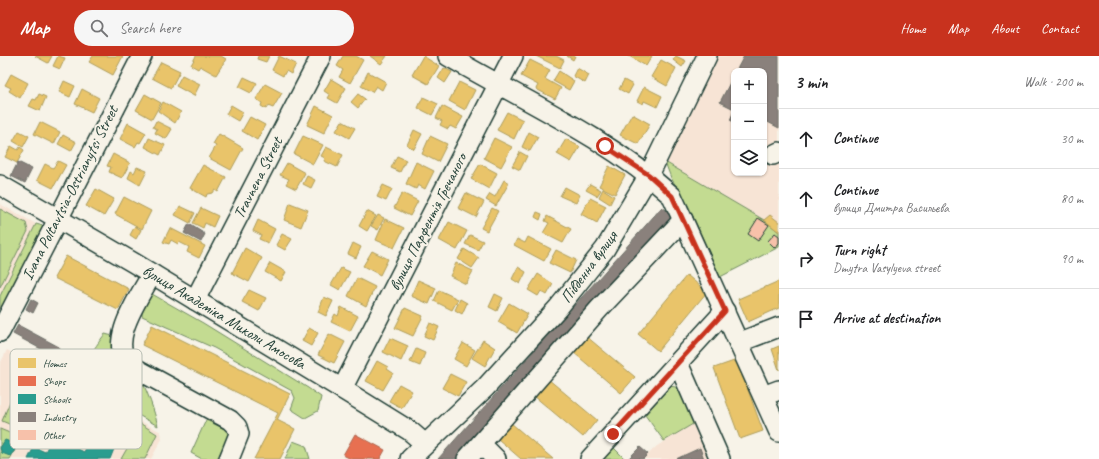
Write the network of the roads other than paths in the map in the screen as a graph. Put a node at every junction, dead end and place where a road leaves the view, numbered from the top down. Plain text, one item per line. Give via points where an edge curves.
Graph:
1 (142, 56) edge
2 (320, 56) edge
3 (448, 56) edge
4 (513, 56) edge
5 (707, 56) edge
6 (498, 86) junction
7 (649, 175) junction
8 (0, 185) edge
9 (57, 219) junction
10 (683, 220) junction
11 (152, 274) junction
12 (195, 300) junction
13 (725, 311) junction
14 (779, 327) edge
15 (0, 332) edge
16 (740, 342) junction
17 (122, 349) edge
18 (678, 363) junction
19 (142, 372) edge
20 (342, 388) junction
21 (771, 393) edge
22 (779, 432) edge
23 (426, 444) junction
24 (481, 444) junction
25 (229, 459) edge
26 (410, 459) edge
27 (467, 459) edge
28 (496, 459) edge
29 (590, 459) edge
30 (720, 459) edge

1 - 9 street, Ivana Poltavtsia-Ostrianytsi Street
2 - 12 street, Travnena Street
3 - 6 street
4 - 6 street, вулиця Парфентія Гречаного
5 - 7 street, Південна вулиця
6 - 7 street via 571,126
6 - 20 street, вулиця Парфентія Гречаного
7 - 10 street via 672,196
7 - 23 street, Південна вулиця via 604,249 558,308 485,388
8 - 9 street, вулиця Академіка Миколи Амосова
9 - 11 street, вулиця Академіка Миколи Амосова
9 - 15 street, Ivana Poltavtsia-Ostrianytsi Street
10 - 13 street
10 - 24 street via 598,309
11 - 12 street, вулиця Академіка Миколи Амосова
11 - 17 street via 129,316 124,329
12 - 20 street, вулиця Академіка Миколи Амосова
13 - 16 street
13 - 18 street
14 - 16 street
16 - 21 street
18 - 29 street
18 - 30 street
19 - 25 street via 230,420 237,427 238,440
20 - 23 street, вулиця Академіка Миколи Амосова
21 - 22 street
23 - 26 street
24 - 27 street
24 - 28 street

